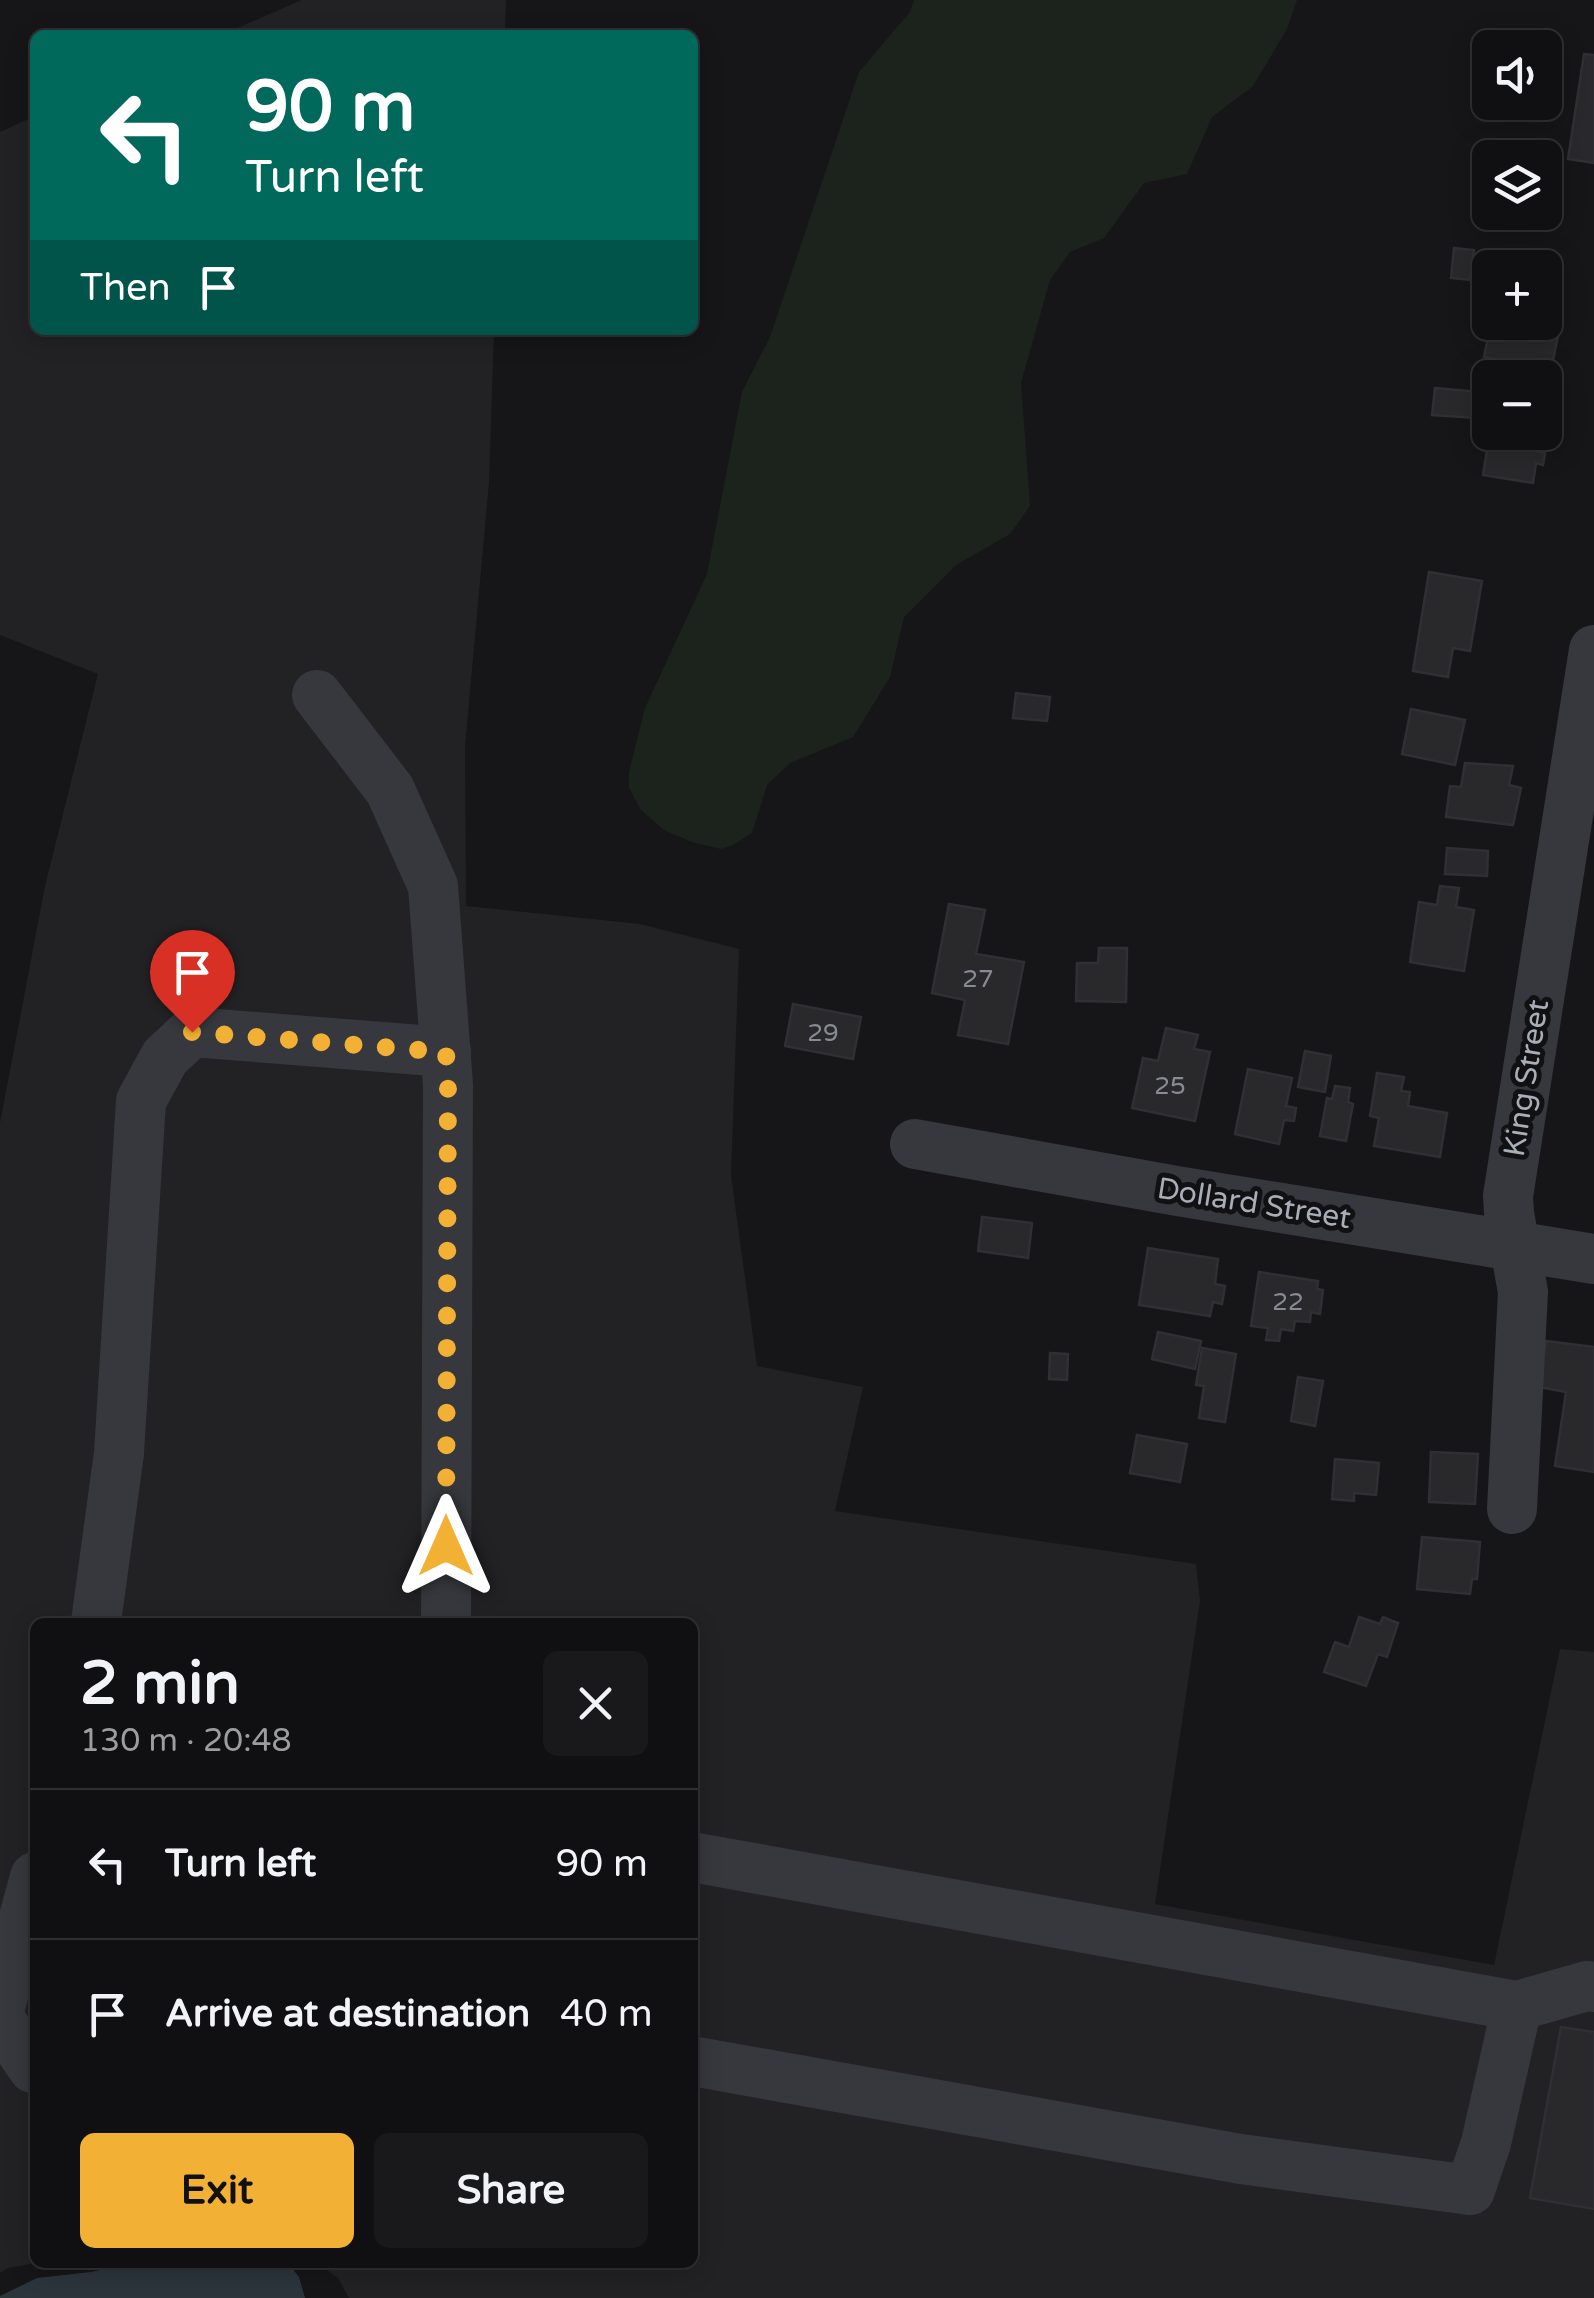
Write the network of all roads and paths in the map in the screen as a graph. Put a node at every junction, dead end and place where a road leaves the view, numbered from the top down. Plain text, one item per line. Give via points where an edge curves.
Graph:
1 (1594, 650) edge
2 (317, 696) dead end
3 (446, 1052) junction
4 (915, 1144) dead end
5 (1516, 1246) junction
6 (1594, 1260) edge
7 (1512, 1509) dead end
8 (97, 1618) edge
9 (446, 1618) edge
10 (698, 1857) edge
11 (30, 1897) edge
12 (1594, 1987) edge
13 (1517, 2006) junction
14 (0, 2008) edge
15 (0, 2020) edge
16 (698, 2063) edge
17 (30, 2065) edge

1 - 5 street, King Street via 1508,1196
2 - 3 street via 390,790 433,886
3 - 8 street via 192,1032 165,1058 141,1100 119,1453
3 - 9 street
4 - 5 street, Dollard Street
5 - 6 street, Dollard Street
5 - 7 street, King Street via 1524,1292
10 - 13 street
11 - 14 street
12 - 13 street
13 - 16 street via 1470,2190 1222,2155
15 - 17 street

